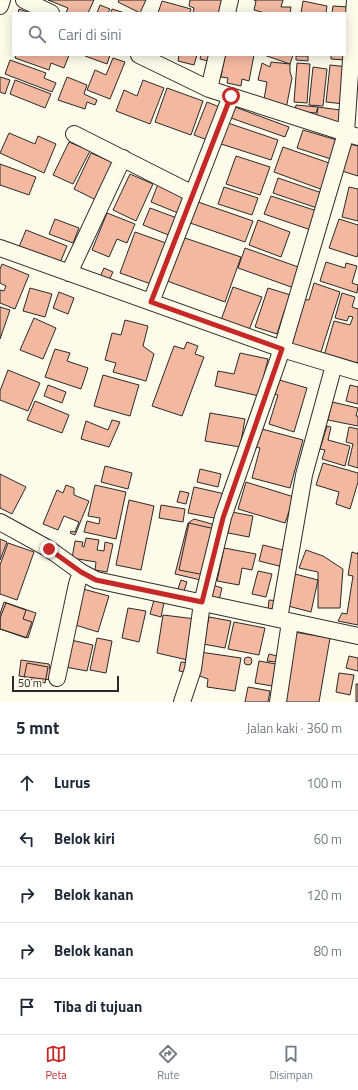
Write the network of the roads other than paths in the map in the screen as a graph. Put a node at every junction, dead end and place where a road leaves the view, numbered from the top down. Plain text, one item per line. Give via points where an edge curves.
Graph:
1 (2, 0) edge
2 (24, 0) edge
3 (230, 0) edge
4 (355, 0) edge
5 (0, 6) edge
6 (49, 12) edge
7 (227, 12) edge
8 (141, 56) edge
9 (217, 56) edge
10 (209, 89) junction
11 (231, 96) junction
12 (74, 134) dead end
13 (352, 135) edge
14 (123, 158) junction
15 (193, 194) junction
16 (0, 248) edge
17 (69, 273) junction
18 (151, 302) junction
19 (282, 349) junction
20 (334, 365) junction
21 (358, 372) edge
22 (0, 522) edge
23 (81, 572) junction
24 (202, 602) junction
25 (284, 620) junction
26 (358, 636) edge
27 (57, 678) dead end
28 (182, 702) edge
29 (278, 702) edge

1 - 5 street
2 - 6 street
3 - 7 street
4 - 13 street
8 - 10 street
9 - 10 street
10 - 11 street
11 - 13 street
11 - 15 street
12 - 14 street
13 - 19 street
14 - 15 street
14 - 17 street
15 - 18 street
16 - 17 street
17 - 18 street
18 - 19 street
19 - 20 street
19 - 24 street via 223,518
20 - 21 street
20 - 25 street via 304,475
22 - 23 street via 49,549
23 - 24 street via 96,580
23 - 27 street
24 - 25 street
24 - 28 street via 193,669
25 - 26 street
25 - 29 street

